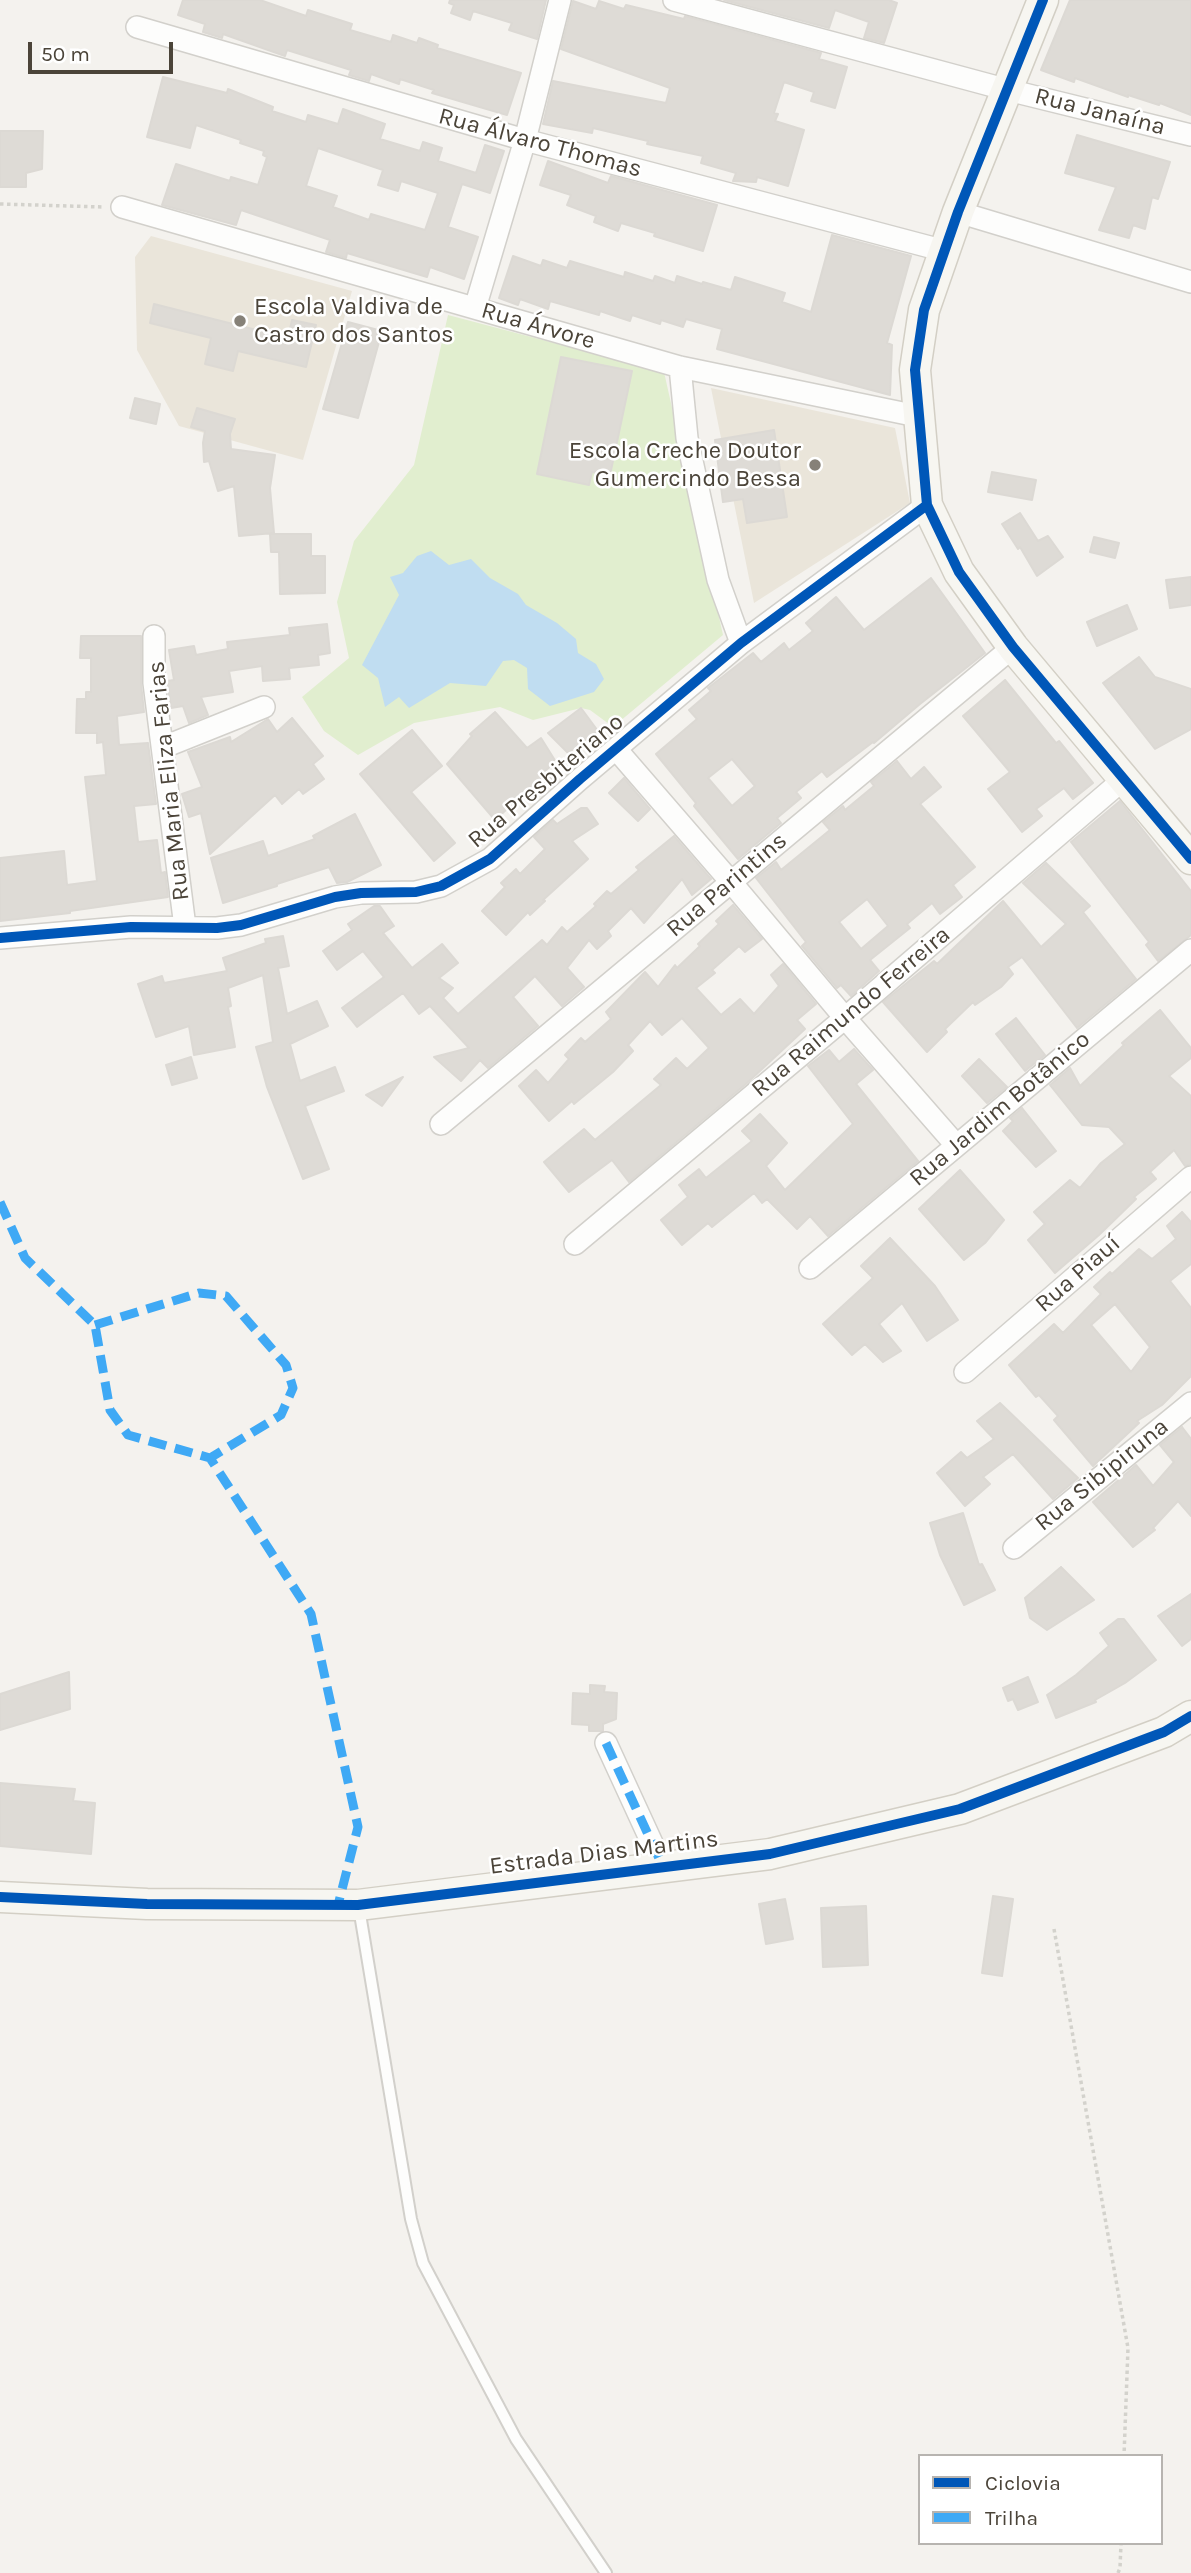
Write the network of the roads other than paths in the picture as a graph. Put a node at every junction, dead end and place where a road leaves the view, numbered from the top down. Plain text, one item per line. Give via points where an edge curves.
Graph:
1 (560, 0) edge
2 (674, 0) edge
3 (1043, 0) edge
4 (137, 27) dead end
5 (1008, 90) junction
6 (1191, 135) edge
7 (525, 140) junction
8 (122, 207) road end
9 (958, 212) junction
10 (945, 251) junction
11 (1191, 282) edge
12 (475, 308) junction
13 (680, 367) junction
14 (917, 416) junction
15 (927, 505) junction
16 (155, 636) dead end
17 (741, 643) junction
18 (1013, 647) junction
19 (264, 707) dead end
20 (163, 747) junction
21 (616, 749) junction
22 (1125, 778) junction
23 (1191, 859) edge
24 (731, 882) junction
25 (185, 927) junction
26 (0, 938) edge
27 (1191, 950) edge
28 (845, 1018) junction
29 (442, 1124) dead end
30 (956, 1145) junction
31 (1191, 1177) edge
32 (575, 1244) dead end
33 (810, 1268) dead end
34 (965, 1371) dead end
35 (1191, 1403) edge
36 (1014, 1548) dead end
37 (1191, 1717) edge
38 (606, 1743) dead end
39 (663, 1867) junction
40 (0, 1898) edge
41 (358, 1905) junction
42 (606, 2573) edge

1 - 7 street
2 - 5 street, Rua Janaína
3 - 5 street
4 - 7 street, Rua Álvaro Thomas
5 - 6 street, Rua Janaína
5 - 9 street
7 - 10 street, Rua Álvaro Thomas
7 - 12 street
8 - 12 street, Rua Árvore
9 - 10 street
9 - 11 street
10 - 14 street via 924,310 915,370
12 - 13 street, Rua Árvore
13 - 14 street, Rua Árvore
13 - 17 street via 690,451 718,580
14 - 15 street
15 - 17 street, Rua Presbiteriano
15 - 18 street via 959,572
16 - 20 street, Rua Maria Eliza Farias via 154,683
17 - 21 street, Rua Presbiteriano
18 - 22 street
18 - 24 street, Rua Parintins
19 - 20 street
20 - 25 street, Rua Maria Eliza Farias
21 - 24 street
21 - 25 street, Rua Presbiteriano via 490,859 441,886 335,897 240,925
22 - 23 street
22 - 28 street, Rua Raimundo Ferreira
24 - 28 street
24 - 29 street, Rua Parintins
25 - 26 street, Rua Presbiteriano
27 - 30 street, Rua Jardim Botânico
28 - 30 street
28 - 32 street, Rua Raimundo Ferreira
30 - 33 street, Rua Jardim Botânico
31 - 34 street, Rua Piauí
35 - 36 street, Rua Sibipiruna
37 - 39 street, Estrada Dias Martins via 1164,1732 960,1809 770,1854
38 - 39 street
39 - 41 street, Estrada Dias Martins
40 - 41 street, Estrada Dias Martins
41 - 42 lane via 411,2219 423,2263 516,2439

